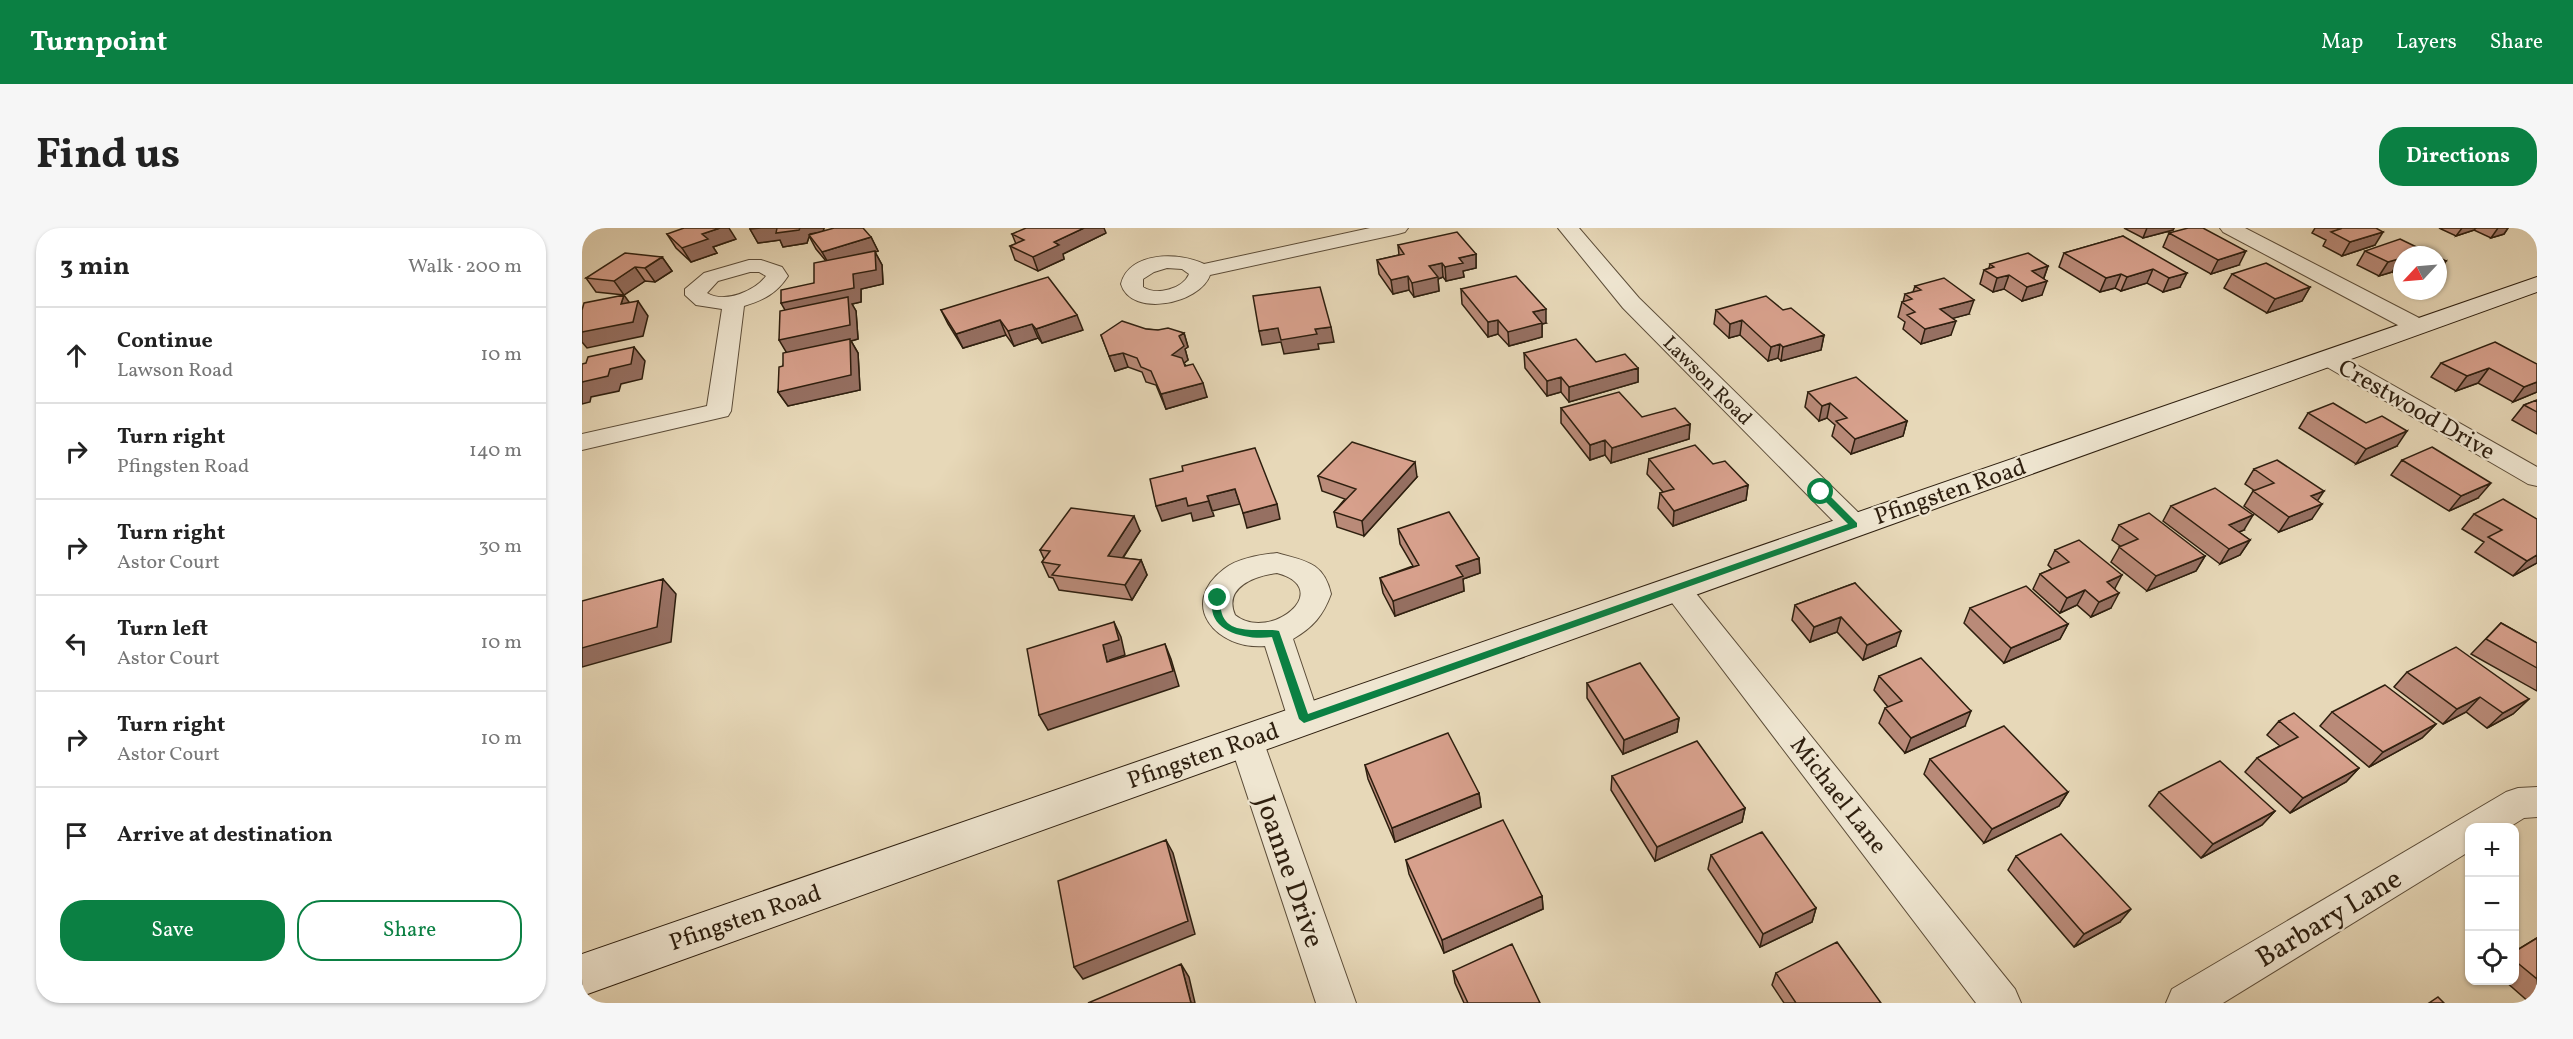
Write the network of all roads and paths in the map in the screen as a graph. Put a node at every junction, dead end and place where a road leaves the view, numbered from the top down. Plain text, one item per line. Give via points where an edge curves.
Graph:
1 (1398, 228) edge
2 (1568, 228) edge
3 (2230, 228) edge
4 (1199, 271) dead end
5 (2537, 284) edge
6 (734, 301) dead end
7 (2417, 326) junction
8 (2328, 358) junction
9 (582, 442) edge
10 (2537, 478) edge
11 (1854, 525) junction
12 (1676, 588) junction
13 (1276, 633) dead end
14 (1304, 719) junction
15 (1246, 740) junction
16 (2537, 802) edge
17 (2485, 823) edge
18 (2465, 834) edge
19 (582, 975) edge
20 (1336, 1003) edge
21 (2001, 1003) edge
22 (2186, 1003) edge

1 - 4 street
2 - 11 street, Lawson Road via 1631,303
3 - 7 street
5 - 7 main road, Pfingsten Road
6 - 9 street via 719,411
7 - 8 main road, Pfingsten Road
8 - 10 street, Crestwood Drive
8 - 11 main road, Pfingsten Road
11 - 12 main road, Pfingsten Road
12 - 14 main road, Pfingsten Road
12 - 21 street, Michael Lane
13 - 14 street
14 - 15 main road, Pfingsten Road
15 - 19 main road, Pfingsten Road
15 - 20 street, Joanne Drive
16 - 17 street via 2518,802
18 - 22 street, Barbary Lane

